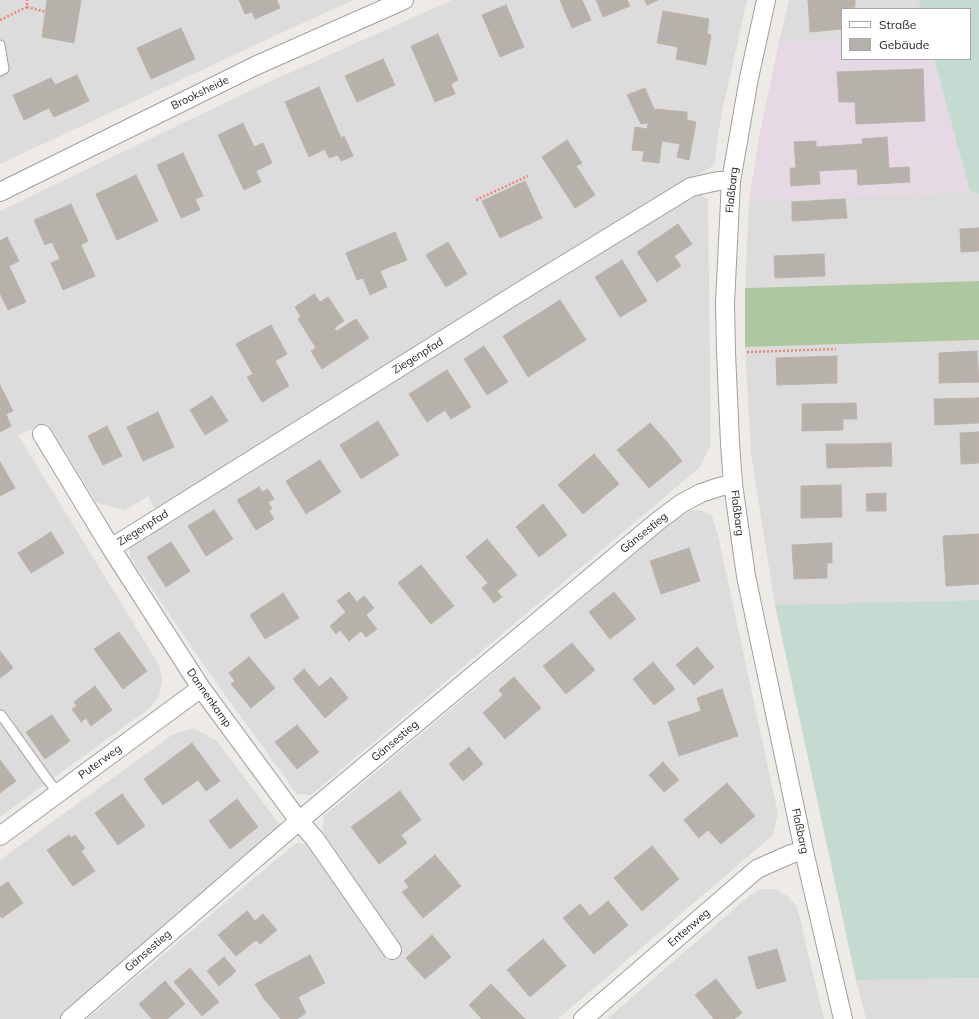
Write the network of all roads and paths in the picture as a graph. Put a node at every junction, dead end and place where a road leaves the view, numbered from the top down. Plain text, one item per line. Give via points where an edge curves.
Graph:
1 (27, 0) edge
2 (404, 0) edge
3 (766, 0) edge
4 (27, 7) junction
5 (46, 12) dead end
6 (0, 20) edge
7 (0, 45) edge
8 (0, 71) edge
9 (528, 176) dead end
10 (732, 181) junction
11 (0, 192) edge
12 (476, 200) dead end
13 (836, 349) dead end
14 (749, 352) dead end
15 (42, 434) dead end
16 (733, 484) junction
17 (111, 548) junction
18 (201, 688) junction
19 (2, 714) dead end
20 (58, 793) junction
21 (300, 821) junction
22 (0, 836) edge
23 (804, 851) junction
24 (392, 950) dead end
25 (70, 1019) edge
26 (583, 1019) edge
27 (843, 1019) edge

1 - 4 path
2 - 11 street, Brooksheide via 255,66
3 - 10 street, Flaßbarg via 749,78
4 - 5 path
4 - 6 path
7 - 8 lane via 4,69
9 - 12 path
10 - 16 street, Flaßbarg via 725,303 728,419
10 - 17 street, Ziegenpfad via 691,187
13 - 14 path
15 - 17 street, Dannenkamp
16 - 21 street, Gänsestieg via 701,492 658,521
16 - 23 street, Flaßbarg via 746,576
17 - 18 street, Dannenkamp
18 - 20 street, Puterweg
18 - 21 street, Dannenkamp
19 - 20 lane
20 - 22 street, Puterweg
21 - 24 street, Dannenkamp
21 - 25 street, Gänsestieg
23 - 26 street, Entenweg via 757,869
23 - 27 street, Flaßbarg

